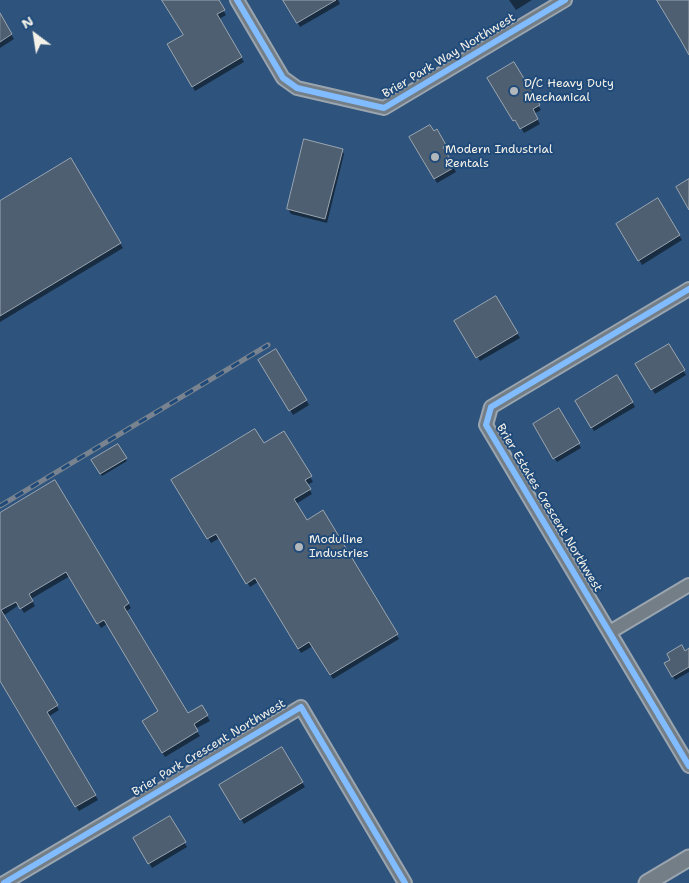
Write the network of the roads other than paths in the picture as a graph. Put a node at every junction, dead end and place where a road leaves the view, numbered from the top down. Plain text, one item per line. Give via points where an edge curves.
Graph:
1 (237, 0) edge
2 (565, 0) edge
3 (689, 289) edge
4 (689, 585) edge
5 (610, 632) junction
6 (689, 766) edge
7 (689, 858) edge
8 (4, 883) edge
9 (405, 883) edge
10 (646, 883) edge

1 - 2 street, Brier Park Way Northwest via 283,78 297,88 384,108
3 - 5 street, Brier Estates Crescent Northwest via 491,407 486,425
4 - 5 street
5 - 6 street, Brier Estates Crescent Northwest
7 - 10 street
8 - 9 street, Brier Park Crescent Northwest via 302,707

